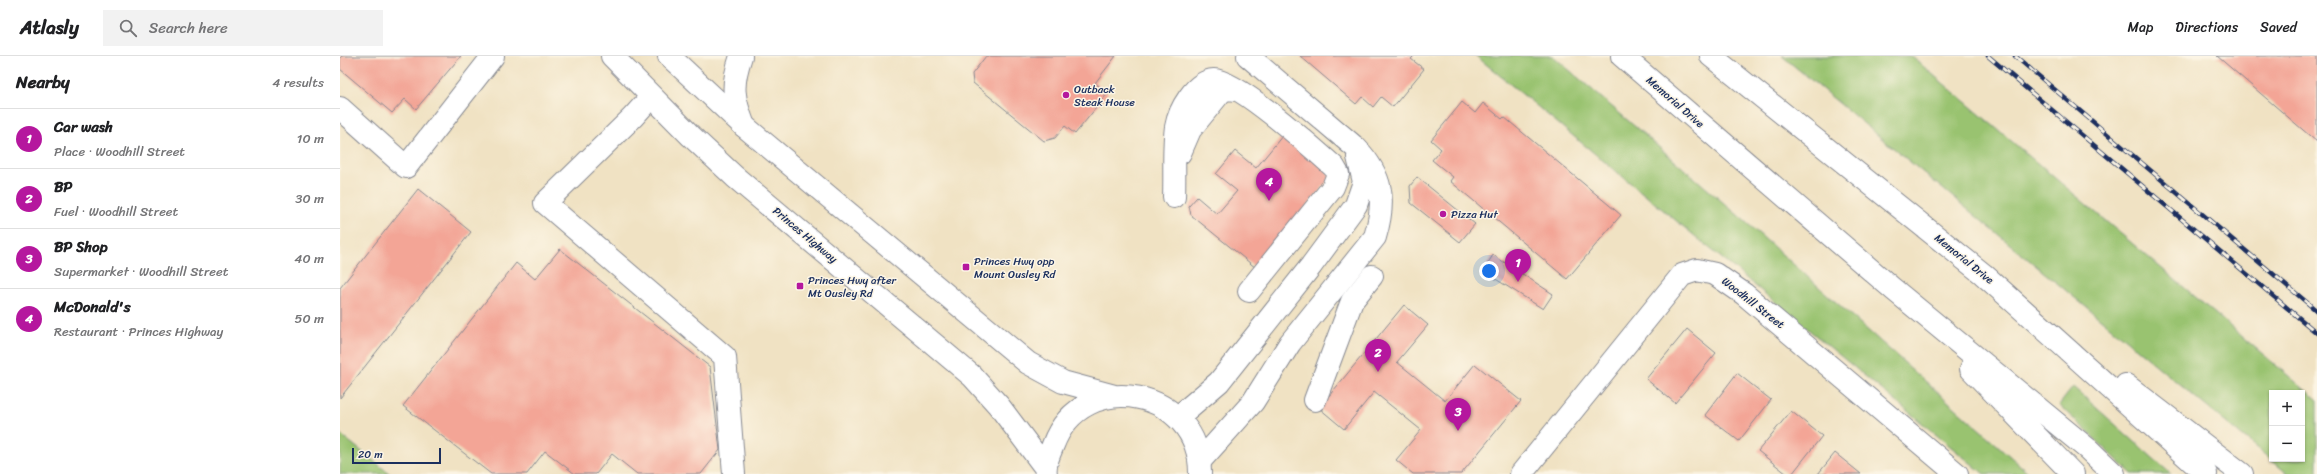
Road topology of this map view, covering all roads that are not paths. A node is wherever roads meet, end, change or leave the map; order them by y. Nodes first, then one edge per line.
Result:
1 (492, 56) edge
2 (612, 56) edge
3 (669, 56) edge
4 (741, 56) edge
5 (1248, 56) edge
6 (1622, 56) edge
7 (1711, 56) edge
8 (651, 97) junction
9 (340, 108) edge
10 (744, 126) junction
11 (1356, 148) junction
12 (1174, 196) dead end
13 (1983, 274) junction
14 (1372, 276) dead end
15 (1893, 289) junction
16 (1249, 291) dead end
17 (1115, 396) junction
18 (1315, 400) dead end
19 (1178, 417) junction
20 (1200, 468) edge
21 (1045, 470) edge
22 (734, 474) edge
23 (1520, 474) edge
24 (1957, 474) edge
25 (2073, 474) edge
26 (2114, 474) edge
27 (2206, 474) edge
28 (2242, 474) edge

1 - 9 main road
2 - 8 main road, Princes Highway
3 - 10 main road
4 - 10 main road
5 - 11 main road
6 - 15 main road, Memorial Drive
7 - 13 main road, Memorial Drive
8 - 21 main road, Princes Highway
8 - 22 main road
10 - 17 main road
11 - 19 main road
11 - 20 main road
12 - 16 main road
13 - 27 main road, Memorial Drive
13 - 28 main road
14 - 18 main road
15 - 25 main road
15 - 26 main road, Memorial Drive
17 - 19 main road
17 - 21 main road
19 - 20 main road
23 - 24 main road, Woodhill Street

